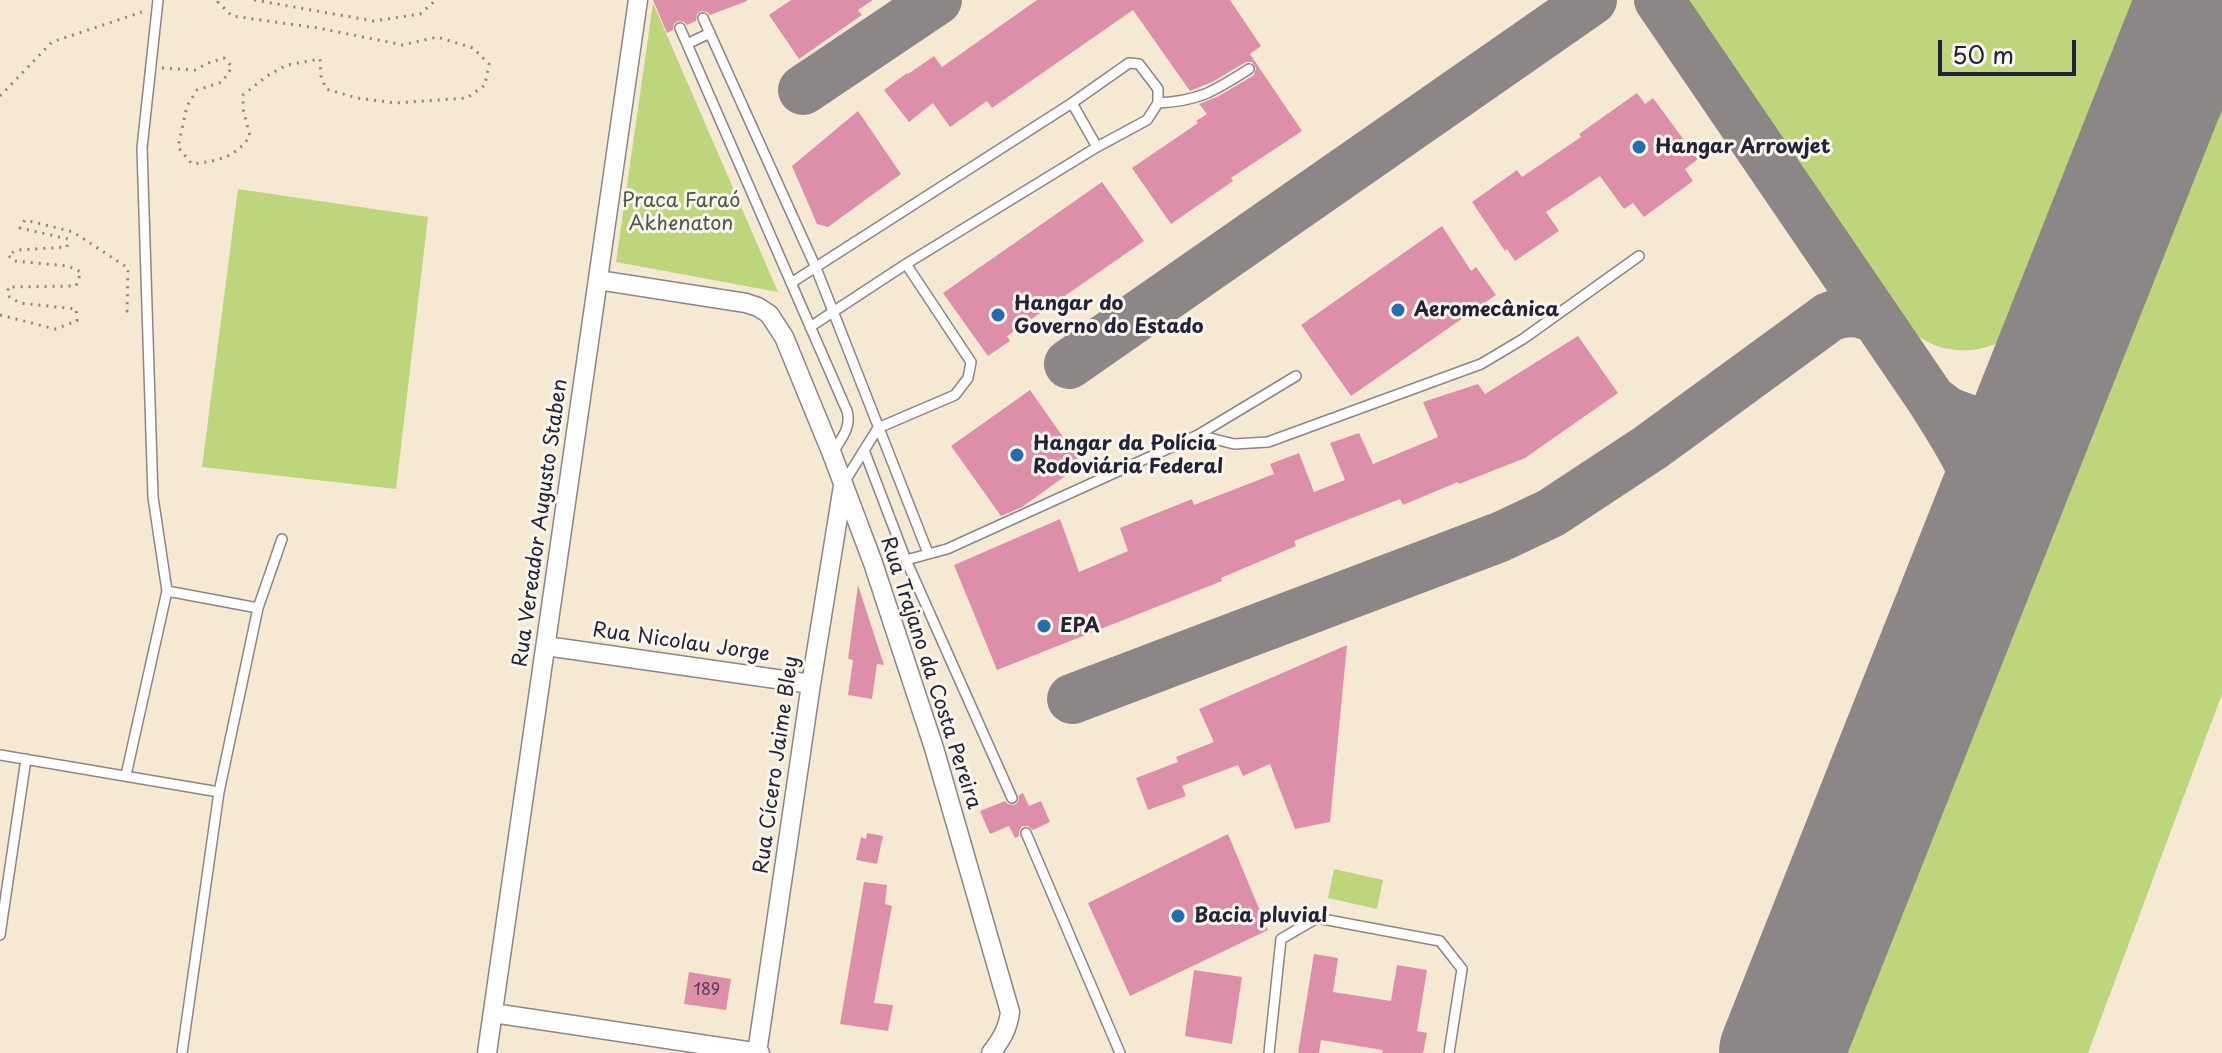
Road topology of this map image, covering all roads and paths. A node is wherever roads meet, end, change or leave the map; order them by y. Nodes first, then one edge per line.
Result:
1 (221, 0) edge
2 (254, 0) edge
3 (436, 0) edge
4 (638, 0) edge
5 (157, 4) edge
6 (703, 18) dead end
7 (680, 28) dead end
8 (710, 33) junction
9 (687, 44) junction
10 (150, 67) junction
11 (1249, 69) dead end
12 (0, 96) edge
13 (1072, 103) junction
14 (1158, 103) junction
15 (1097, 147) junction
16 (1639, 256) dead end
17 (906, 264) junction
18 (816, 268) junction
19 (598, 280) junction
20 (791, 283) junction
21 (148, 312) junction
22 (833, 312) junction
23 (0, 315) edge
24 (810, 327) junction
25 (1296, 376) dead end
26 (878, 428) junction
27 (1198, 435) junction
28 (864, 450) junction
29 (832, 454) junction
30 (843, 484) junction
31 (282, 539) dead end
32 (928, 553) junction
33 (906, 560) junction
34 (167, 591) junction
35 (258, 608) junction
36 (546, 646) junction
37 (811, 684) junction
38 (0, 755) edge
39 (26, 759) junction
40 (126, 775) junction
41 (219, 792) junction
42 (1012, 798) dead end
43 (1026, 833) dead end
44 (0, 935) edge
45 (493, 1013) junction
46 (182, 1053) edge
47 (487, 1053) edge
48 (758, 1053) edge
49 (991, 1053) edge
50 (1120, 1053) edge
51 (1269, 1053) edge
52 (1449, 1053) edge

1 - 10 path
2 - 3 path
4 - 19 street, Rua Vereador Augusto Staben
5 - 10 lane
5 - 12 path
6 - 8 lane
7 - 9 lane
8 - 9 lane
8 - 18 lane
9 - 20 lane
10 - 21 lane
11 - 14 lane
13 - 14 lane
13 - 15 lane
13 - 18 lane
14 - 15 lane
15 - 17 lane
16 - 27 lane
17 - 22 lane
17 - 26 lane
18 - 20 lane
18 - 22 lane
19 - 29 street, Rua Trajano da Costa Pereira
19 - 36 street, Rua Vereador Augusto Staben
20 - 24 lane
21 - 23 path
21 - 34 lane
22 - 24 lane
22 - 26 lane
24 - 29 lane
25 - 27 lane
26 - 28 lane
26 - 32 lane
27 - 32 lane
28 - 30 lane
28 - 33 lane
29 - 30 street, Rua Trajano da Costa Pereira
30 - 37 street, Rua Cícero Jaime Bley
30 - 49 street, Rua Trajano da Costa Pereira
31 - 35 lane
32 - 33 lane
33 - 42 lane
34 - 35 lane
34 - 40 lane
35 - 41 lane
36 - 37 street, Rua Nicolau Jorge
36 - 45 street, Rua Vereador Augusto Staben
37 - 48 street, Rua Cícero Jaime Bley
38 - 39 lane
39 - 40 lane
39 - 44 lane
40 - 41 lane
41 - 46 lane
43 - 50 lane
45 - 47 street, Rua Vereador Augusto Staben
45 - 48 street
51 - 52 lane

